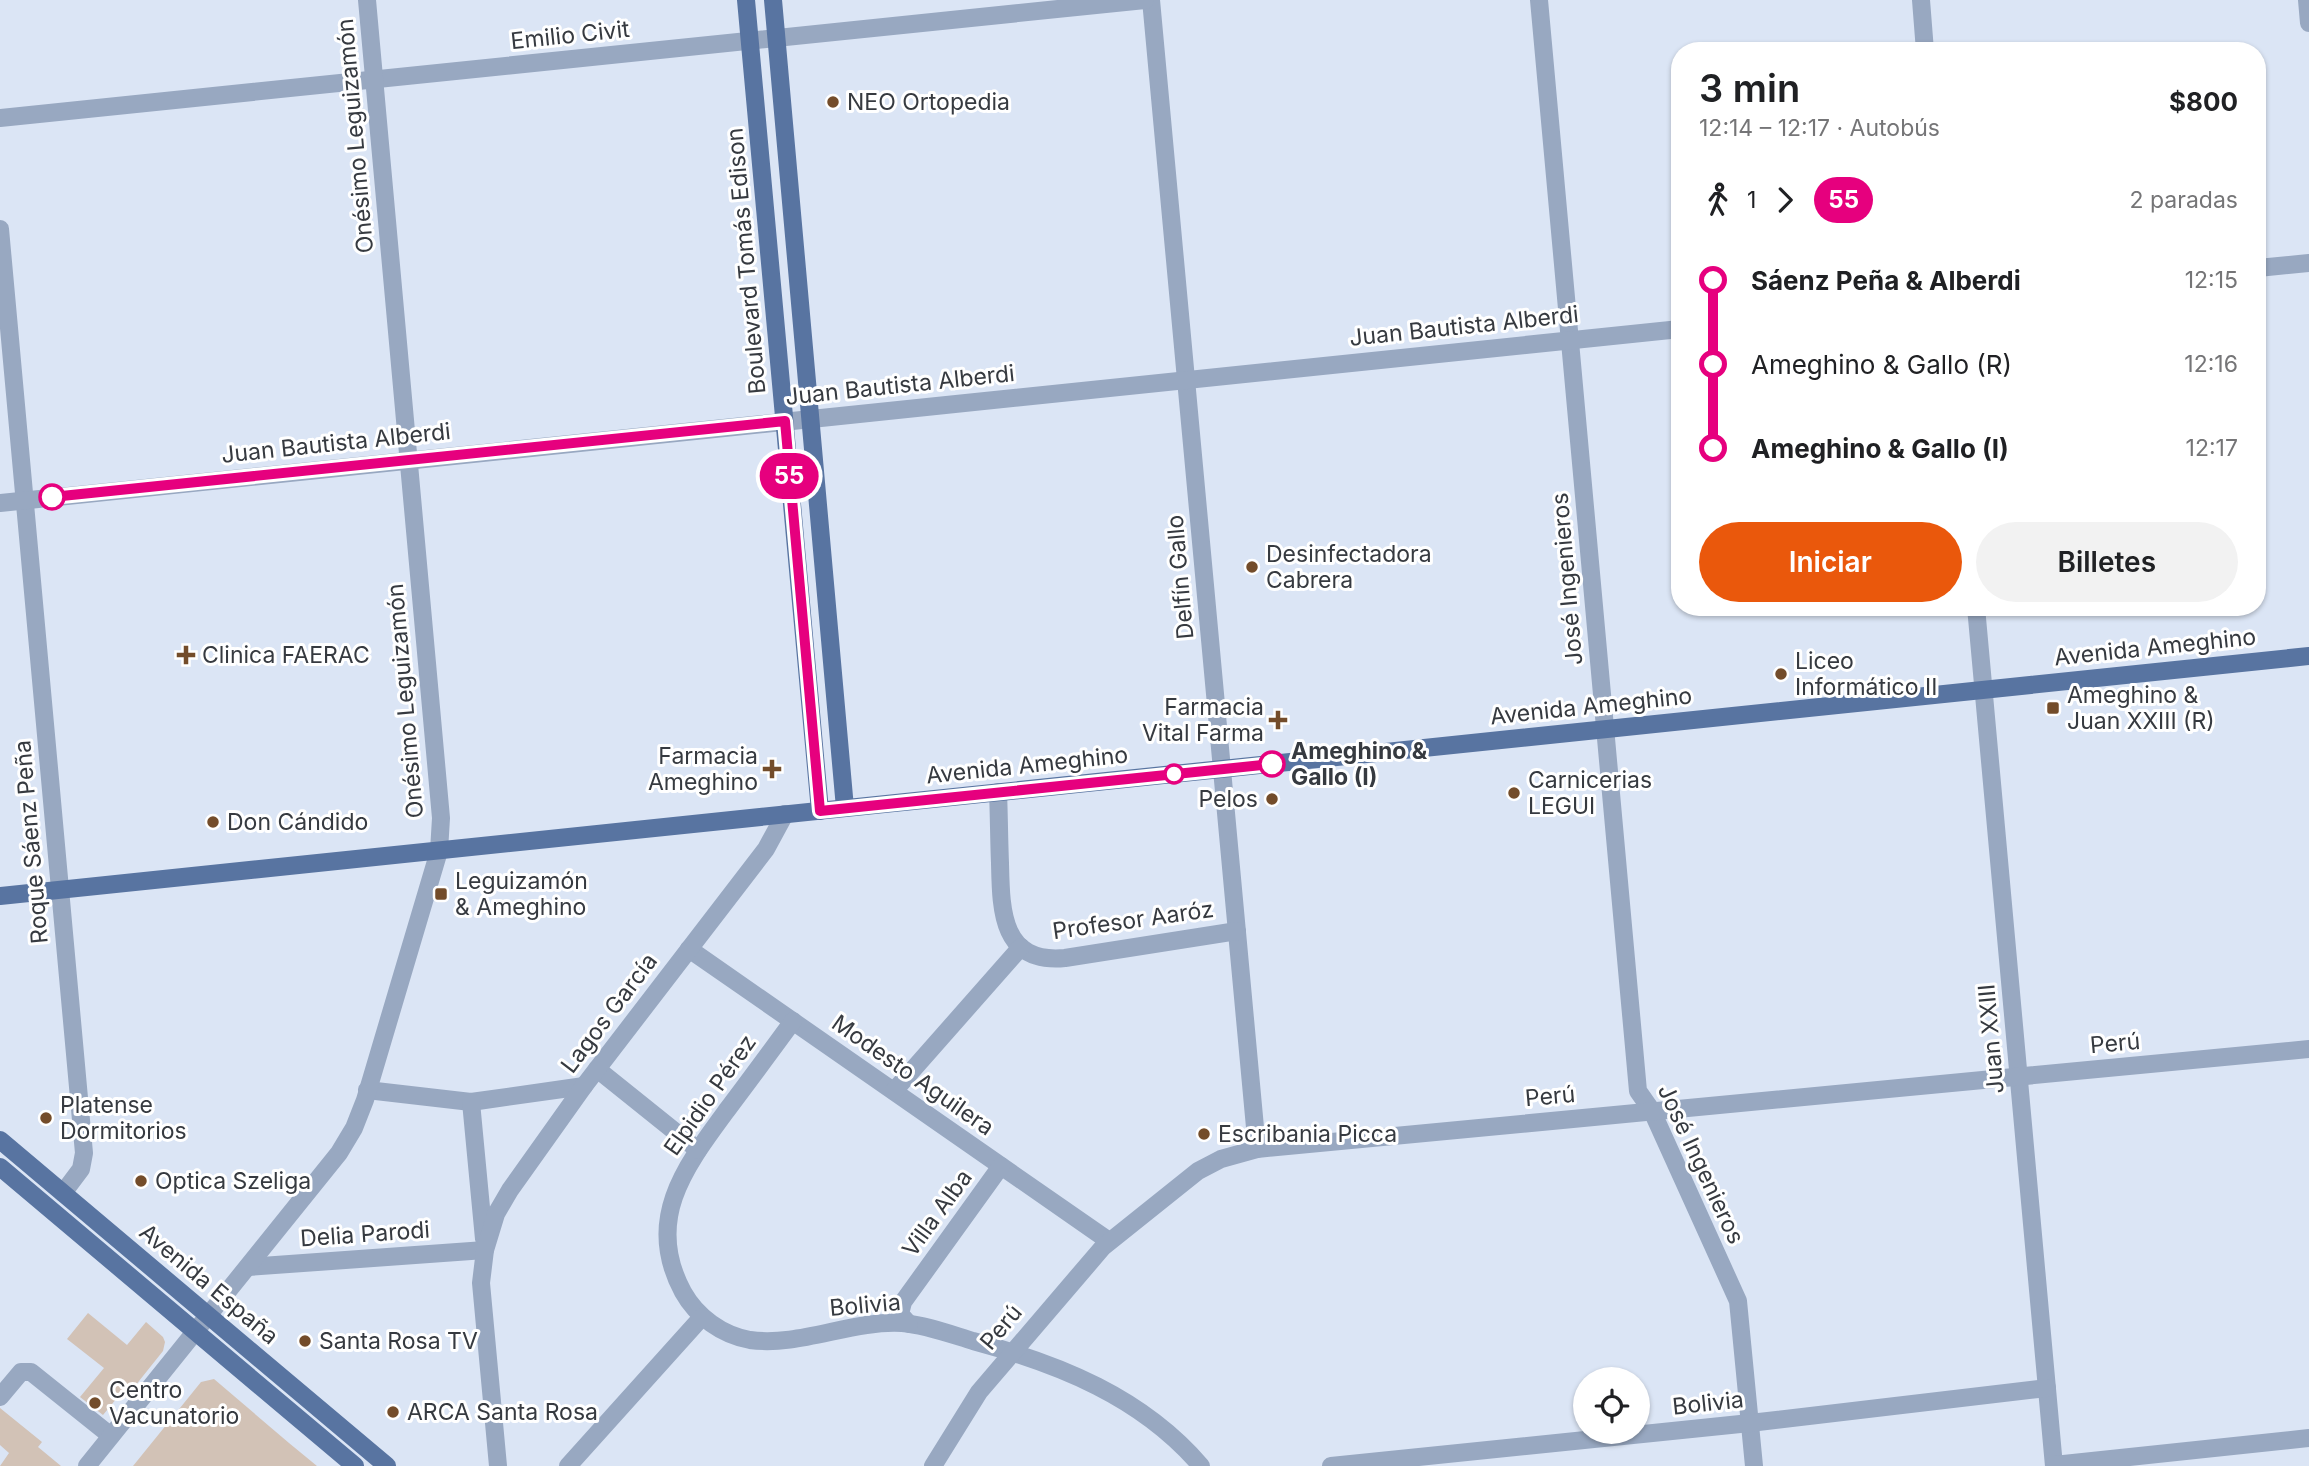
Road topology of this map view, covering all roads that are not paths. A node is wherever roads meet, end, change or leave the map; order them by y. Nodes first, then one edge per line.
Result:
1 (367, 0) edge
2 (746, 0) edge
3 (773, 0) edge
4 (1145, 0) edge
5 (1151, 0) edge
6 (1539, 0) edge
7 (1921, 0) edge
8 (2307, 0) edge
9 (2309, 23) edge
10 (776, 38) junction
11 (750, 41) junction
12 (1925, 42) edge
13 (374, 79) junction
14 (0, 118) edge
15 (0, 229) edge
16 (2309, 263) edge
17 (2266, 267) edge
18 (1671, 330) edge
19 (1570, 340) junction
20 (1186, 380) junction
21 (810, 419) junction
22 (785, 421) junction
23 (408, 461) junction
24 (25, 500) junction
25 (0, 503) edge
26 (1977, 616) edge
27 (2309, 656) edge
28 (1984, 690) junction
29 (1605, 729) junction
30 (1222, 769) junction
31 (998, 792) junction
32 (845, 808) junction
33 (820, 811) junction
34 (785, 814) junction
35 (439, 850) junction
36 (60, 890) junction
37 (0, 896) edge
38 (1237, 931) junction
39 (1021, 947) junction
40 (689, 949) junction
41 (793, 1021) junction
42 (2309, 1049) edge
43 (597, 1069) junction
44 (2019, 1077) junction
45 (584, 1086) junction
46 (368, 1090) junction
47 (894, 1091) junction
48 (471, 1102) junction
49 (1653, 1111) junction
50 (0, 1140) edge
51 (1257, 1149) junction
52 (698, 1150) junction
53 (1001, 1166) junction
54 (7, 1173) edge
55 (63, 1193) junction
56 (1109, 1241) junction
57 (485, 1250) junction
58 (248, 1268) junction
59 (210, 1316) junction
60 (702, 1317) junction
61 (909, 1324) junction
62 (196, 1333) junction
63 (1013, 1352) junction
64 (2047, 1388) junction
65 (0, 1397) edge
66 (1750, 1423) junction
67 (111, 1436) junction
68 (2309, 1438) edge
69 (498, 1465) edge
70 (2054, 1465) edge
71 (87, 1466) edge
72 (355, 1466) edge
73 (387, 1466) edge
74 (568, 1466) edge
75 (933, 1466) edge
76 (1201, 1466) edge
77 (1331, 1466) edge
78 (1754, 1466) edge

1 - 13 street, Onésimo Leguizamón
2 - 11 main road, Boulevard Tomás Edison
3 - 10 main road
4 - 10 street, Emilio Civit
5 - 20 street, Delfín Gallo
6 - 19 street, José Ingenieros
7 - 12 street
8 - 9 street
10 - 11 street, Emilio Civit
10 - 21 main road
11 - 13 street, Emilio Civit
11 - 22 main road, Boulevard Tomás Edison
13 - 14 street, Emilio Civit
13 - 23 street, Onésimo Leguizamón
15 - 24 street, Roque Sáenz Peña
16 - 17 street
18 - 19 street, Juan Bautista Alberdi
19 - 20 street, Juan Bautista Alberdi
19 - 29 street, José Ingenieros
20 - 21 street, Juan Bautista Alberdi
20 - 30 street, Delfín Gallo
21 - 22 street, Juan Bautista Alberdi
21 - 32 main road
22 - 23 street, Juan Bautista Alberdi
22 - 33 main road, Boulevard Tomás Edison
23 - 24 street, Juan Bautista Alberdi
23 - 35 street, Onésimo Leguizamón
24 - 25 street, Juan Bautista Alberdi
24 - 36 street, Roque Sáenz Peña
26 - 28 street, Juan XXIII
27 - 28 main road, Avenida Ameghino
28 - 29 main road, Avenida Ameghino
28 - 44 street, Juan XXIII
29 - 30 main road, Avenida Ameghino
29 - 49 street, José Ingenieros
30 - 31 main road, Avenida Ameghino
30 - 38 street, Delfín Gallo
31 - 32 main road, Avenida Ameghino
31 - 39 street
32 - 33 main road, Avenida Ameghino
33 - 34 main road, Avenida Ameghino
34 - 35 main road, Avenida Ameghino
34 - 40 street, Lagos García
35 - 36 main road, Avenida Ameghino
35 - 46 street, Onésimo Leguizamón
36 - 37 main road, Avenida Ameghino
36 - 55 street, Roque Sáenz Peña
38 - 39 street, Profesor Aaróz
38 - 51 street, Delfín Gallo
39 - 47 street, Profesor Aaróz
40 - 41 street, Modesto Aguilera
40 - 43 street, Lagos García
41 - 47 street, Modesto Aguilera
41 - 52 street, Elpidio Pérez
42 - 44 street, Perú
43 - 45 street, Lagos García
43 - 52 street
44 - 49 street, Perú
44 - 64 street, Juan XXIII
45 - 48 street
45 - 57 street, Lagos García
46 - 48 street
46 - 58 street, Onésimo Leguizamón
47 - 53 street, Modesto Aguilera
48 - 57 street, Lagos García
49 - 51 street, Perú
49 - 66 street, José Ingenieros
50 - 55 main road, Avenida España
51 - 56 street, Perú
52 - 60 street, Elpidio Pérez
53 - 56 street, Modesto Aguilera
53 - 61 street, Villa Alba
54 - 55 main road
54 - 62 main road, Avenida España
55 - 59 main road, Avenida España
56 - 63 street, Perú
57 - 58 street, Delia Parodi
57 - 69 street, Lagos García
58 - 59 street, Onésimo Leguizamón
59 - 62 street, Onésimo Leguizamón
59 - 73 main road, Avenida España
60 - 61 street, Bolivia
60 - 74 street
61 - 63 street, Bolivia
62 - 67 street, Onésimo Leguizamón
62 - 72 main road, Avenida España
63 - 75 street, Perú
63 - 76 street, Bolivia
64 - 66 street, Bolivia
64 - 70 street, Juan XXIII
65 - 67 street
66 - 77 street, Bolivia
66 - 78 street, José Ingenieros
67 - 71 street, Onésimo Leguizamón
68 - 70 street

